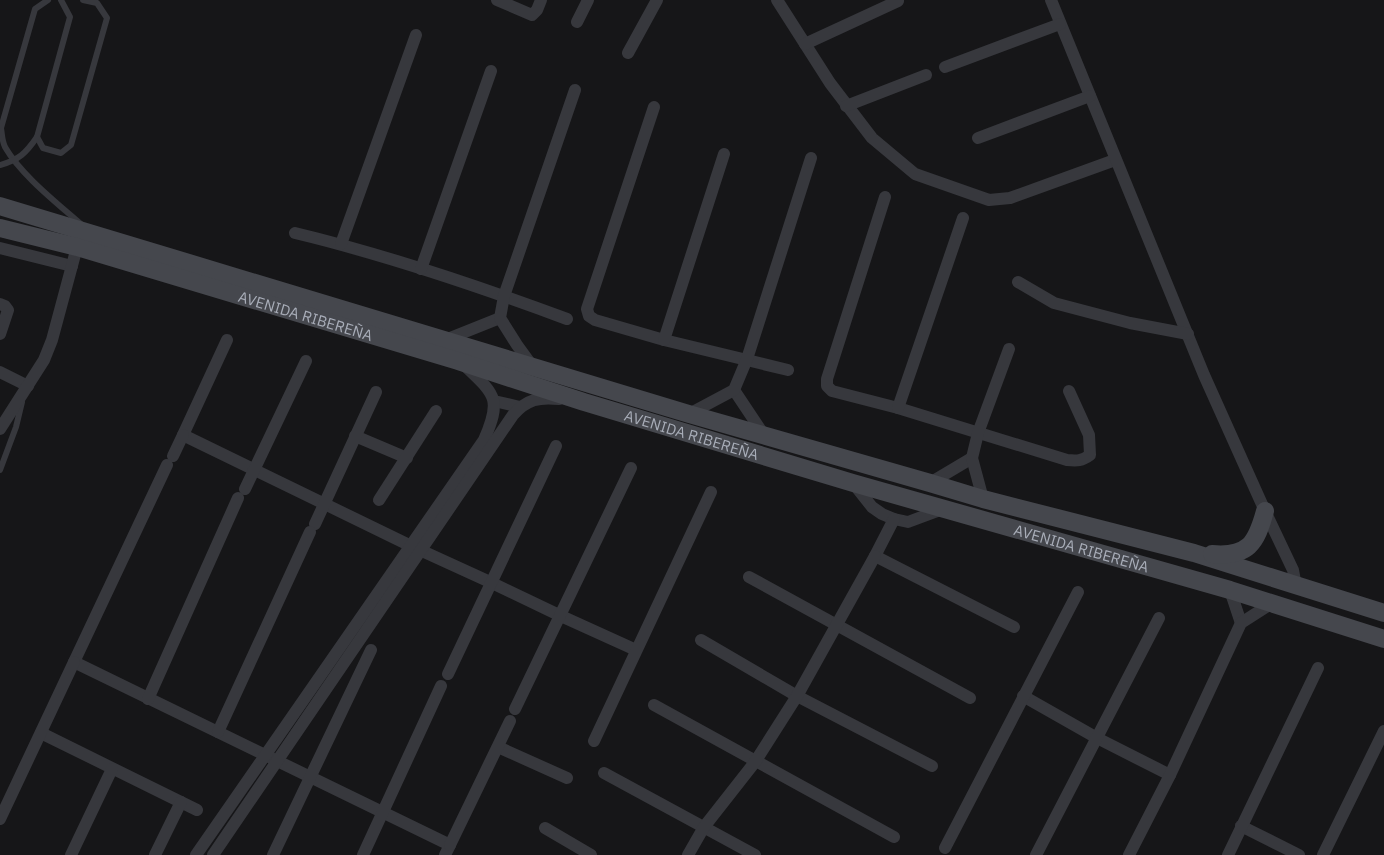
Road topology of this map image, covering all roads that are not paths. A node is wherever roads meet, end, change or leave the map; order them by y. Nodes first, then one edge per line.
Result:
1 (48, 0) edge
2 (61, 0) edge
3 (84, 0) edge
4 (497, 0) edge
5 (541, 0) edge
6 (588, 0) edge
7 (657, 0) edge
8 (777, 0) edge
9 (1051, 0) edge
10 (898, 1) edge
11 (577, 22) dead end
12 (1060, 24) junction
13 (416, 35) dead end
14 (805, 44) junction
15 (628, 53) dead end
16 (945, 67) dead end
17 (491, 71) dead end
18 (926, 75) dead end
19 (575, 90) dead end
20 (1090, 96) junction
21 (846, 106) junction
22 (654, 107) dead end
23 (37, 137) junction
24 (978, 138) dead end
25 (2, 144) edge
26 (724, 154) dead end
27 (811, 158) dead end
28 (1115, 160) junction
29 (15, 161) junction
30 (0, 165) edge
31 (885, 198) dead end
32 (0, 206) edge
33 (963, 218) dead end
34 (0, 228) edge
35 (91, 233) junction
36 (295, 233) dead end
37 (341, 244) junction
38 (77, 247) junction
39 (0, 248) edge
40 (72, 266) junction
41 (421, 269) junction
42 (1018, 282) dead end
43 (504, 296) junction
44 (0, 304) edge
45 (500, 318) junction
46 (567, 319) dead end
47 (0, 334) edge
48 (1188, 334) junction
49 (227, 340) dead end
50 (445, 340) junction
51 (664, 340) junction
52 (1009, 349) dead end
53 (746, 360) junction
54 (306, 361) dead end
55 (461, 362) junction
56 (533, 367) junction
57 (788, 370) dead end
58 (0, 372) edge
59 (26, 390) junction
60 (734, 390) junction
61 (1069, 391) dead end
62 (376, 392) dead end
63 (494, 401) junction
64 (584, 402) junction
65 (520, 407) junction
66 (898, 408) junction
67 (436, 411) dead end
68 (689, 414) junction
69 (0, 429) edge
70 (978, 433) junction
71 (183, 435) junction
72 (764, 435) junction
73 (355, 436) junction
74 (556, 446) dead end
75 (407, 458) junction
76 (972, 458) junction
77 (631, 468) dead end
78 (0, 470) edge
79 (254, 470) junction
80 (853, 483) junction
81 (930, 483) junction
82 (710, 492) dead end
83 (983, 499) junction
84 (379, 500) dead end
85 (325, 504) junction
86 (943, 509) junction
87 (1265, 512) junction
88 (894, 519) junction
89 (415, 548) junction
90 (1194, 553) junction
91 (875, 556) junction
92 (749, 577) dead end
93 (490, 582) junction
94 (1296, 586) junction
95 (1230, 590) junction
96 (1078, 592) dead end
97 (1272, 603) junction
98 (1384, 613) edge
99 (561, 616) junction
100 (1159, 618) dead end
101 (1241, 623) junction
102 (837, 626) junction
103 (1014, 626) dead end
104 (1384, 639) edge
105 (702, 640) dead end
106 (371, 650) dead end
107 (636, 650) junction
108 (74, 662) junction
109 (1318, 668) dead end
110 (448, 674) dead end
111 (441, 686) dead end
112 (797, 696) junction
113 (1023, 696) junction
114 (970, 698) dead end
115 (148, 699) junction
116 (654, 705) dead end
117 (1384, 731) edge
118 (218, 732) junction
119 (42, 733) junction
120 (1097, 738) junction
121 (594, 741) dead end
122 (498, 747) junction
123 (270, 758) junction
124 (755, 762) junction
125 (932, 766) dead end
126 (112, 769) junction
127 (604, 773) dead end
128 (1170, 775) junction
129 (309, 778) junction
130 (567, 778) dead end
131 (181, 802) junction
132 (198, 810) dead end
133 (383, 814) junction
134 (0, 819) edge
135 (1241, 826) junction
136 (704, 827) junction
137 (545, 828) dead end
138 (894, 837) dead end
139 (945, 848) dead end
140 (448, 850) edge
141 (71, 855) edge
142 (155, 855) edge
143 (196, 855) edge
144 (213, 855) edge
145 (273, 855) edge
146 (363, 855) edge
147 (591, 855) edge
148 (688, 855) edge
149 (756, 855) edge
150 (1036, 855) edge
151 (1129, 855) edge
152 (1228, 855) edge
153 (1299, 855) edge
154 (1323, 855) edge

1 - 25 lane
2 - 23 lane
3 - 23 lane
4 - 5 street
6 - 11 street
7 - 15 street
8 - 14 street
9 - 12 street
10 - 14 street
12 - 16 street
12 - 20 street
13 - 37 street
14 - 21 street
17 - 41 street
18 - 21 street
19 - 43 street
20 - 24 street
20 - 28 street
21 - 28 street
22 - 51 street
23 - 29 lane
25 - 29 lane
26 - 51 street
27 - 53 street
28 - 48 street
29 - 30 lane
29 - 35 lane
31 - 66 street
32 - 35 street, AVENIDA RIBEREÑA
33 - 66 street
34 - 38 street, AVENIDA RIBEREÑA
35 - 50 street, AVENIDA RIBEREÑA
36 - 37 street
37 - 41 street
38 - 40 street
38 - 55 street, AVENIDA RIBEREÑA
39 - 40 street
40 - 59 street
41 - 43 street
42 - 48 street
43 - 45 street
43 - 46 street
44 - 47 street
45 - 50 street
45 - 56 street
48 - 87 street
49 - 71 street
50 - 56 street, AVENIDA RIBEREÑA
51 - 53 street
52 - 70 street
53 - 57 street
53 - 60 street
54 - 79 street
55 - 63 street
55 - 64 street, AVENIDA RIBEREÑA
56 - 68 street, AVENIDA RIBEREÑA
58 - 59 street
59 - 69 street
59 - 78 lane
60 - 68 street
60 - 72 street
61 - 70 street
62 - 73 street
63 - 65 street
63 - 89 street
64 - 65 street
64 - 80 street, AVENIDA RIBEREÑA
65 - 89 street
66 - 70 street
67 - 75 street
68 - 72 street, AVENIDA RIBEREÑA
70 - 76 street
71 - 79 street
71 - 108 street
72 - 81 street, AVENIDA RIBEREÑA
73 - 75 street
73 - 85 street
74 - 93 street
75 - 84 street
76 - 81 street
76 - 83 street
77 - 99 street
79 - 85 street
79 - 115 street
80 - 86 street, AVENIDA RIBEREÑA
80 - 88 street
81 - 83 street, AVENIDA RIBEREÑA
82 - 107 street
83 - 90 street, AVENIDA RIBEREÑA
85 - 89 street
85 - 118 street
86 - 88 street
86 - 95 street, AVENIDA RIBEREÑA
87 - 90 street
87 - 94 street
88 - 91 street
89 - 93 street
89 - 123 street
90 - 94 street, AVENIDA RIBEREÑA
91 - 102 street
91 - 103 street
92 - 102 street
93 - 99 street
93 - 110 street
94 - 98 street, AVENIDA RIBEREÑA
95 - 97 street, AVENIDA RIBEREÑA
95 - 101 street
96 - 113 street
97 - 101 street
97 - 104 street, AVENIDA RIBEREÑA
99 - 107 street
99 - 122 street
100 - 120 street
101 - 128 street
102 - 112 street
102 - 114 street
105 - 112 street
106 - 129 street
107 - 121 street
108 - 115 street
108 - 119 street
109 - 135 street
111 - 133 street
112 - 124 street
112 - 125 street
113 - 120 street
113 - 139 street
115 - 118 street
116 - 124 street
117 - 154 street
118 - 123 street
119 - 126 street
119 - 134 street
120 - 128 street
120 - 150 street
122 - 130 street
122 - 140 street
123 - 129 street
123 - 143 street
123 - 144 street
124 - 136 street
124 - 138 street
126 - 131 street
126 - 141 street
127 - 136 street
128 - 151 street
129 - 133 street
129 - 145 street
131 - 132 street
131 - 142 street
133 - 140 street
133 - 146 street
135 - 152 street
135 - 153 street
136 - 148 street
136 - 149 street
137 - 147 street

